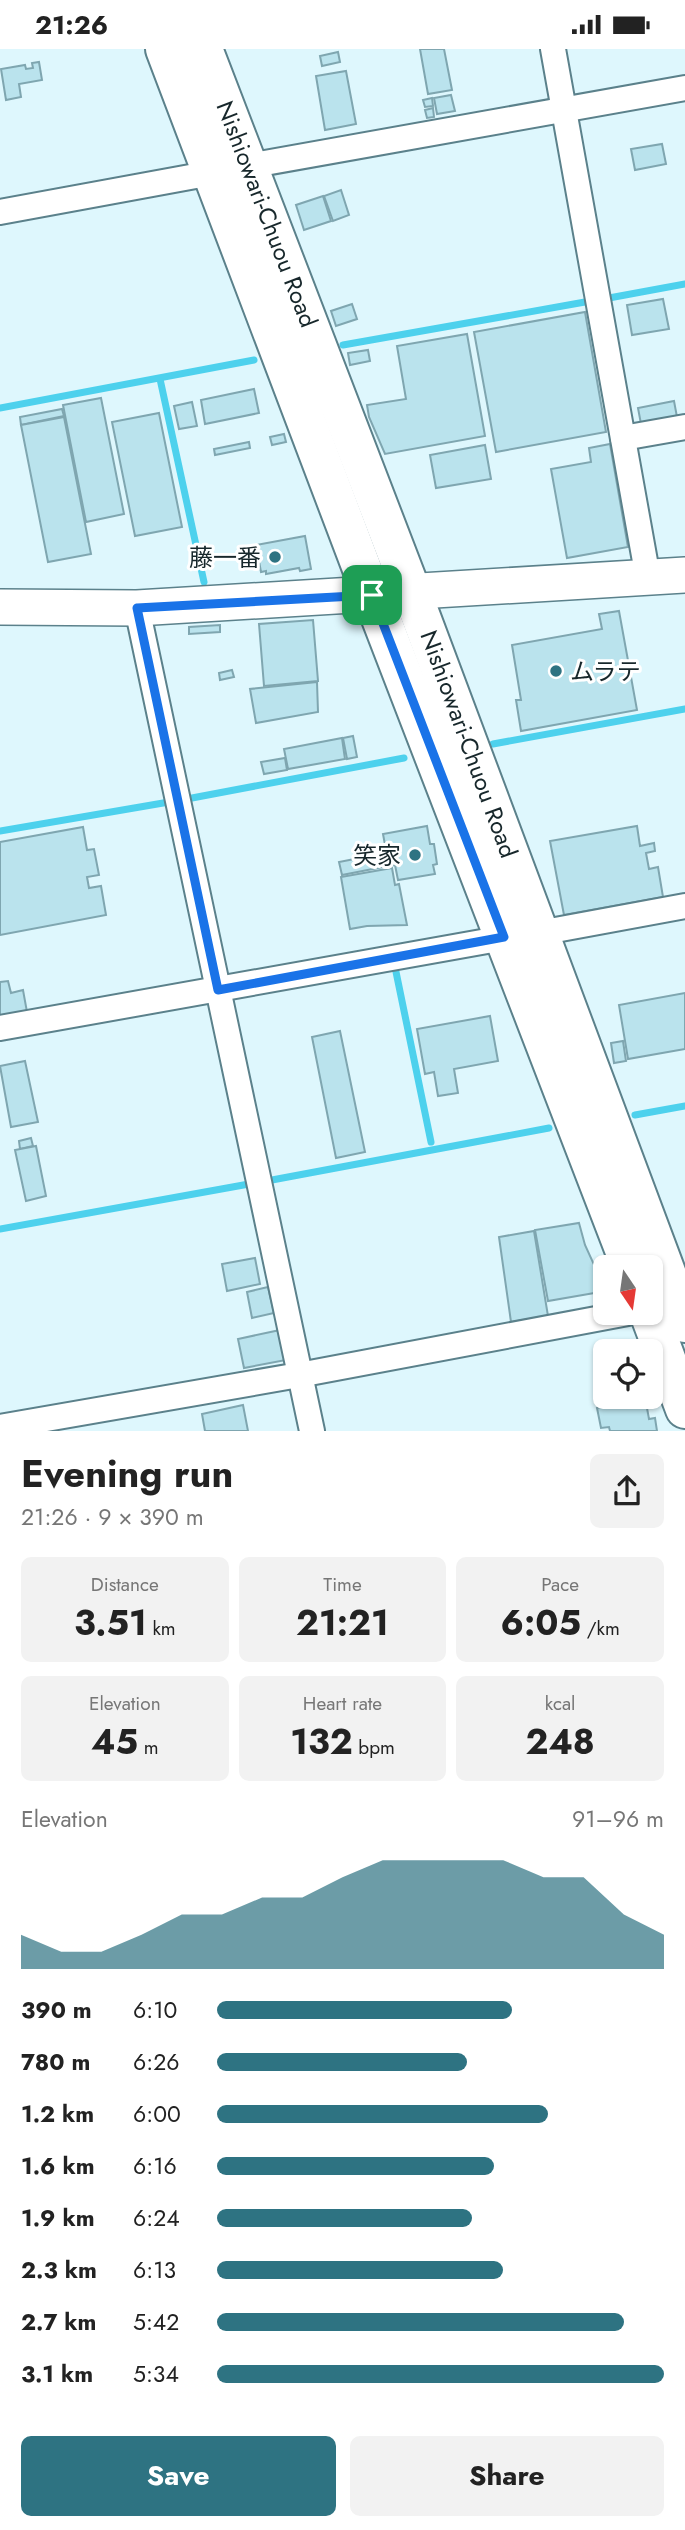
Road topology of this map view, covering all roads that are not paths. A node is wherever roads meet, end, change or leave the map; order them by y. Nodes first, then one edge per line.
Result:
1 (165, 49) edge
2 (203, 49) edge
3 (553, 49) edge
4 (685, 88) edge
5 (565, 109) junction
6 (230, 169) junction
7 (0, 212) edge
8 (685, 427) edge
9 (623, 438) junction
10 (685, 575) edge
11 (648, 578) junction
12 (412, 593) junction
13 (372, 595) junction
14 (0, 607) edge
15 (137, 608) junction
16 (685, 906) edge
17 (521, 935) junction
18 (218, 990) junction
19 (0, 1028) edge
20 (627, 1255) edge
21 (674, 1312) edge
22 (593, 1320) edge
23 (299, 1375) junction
24 (685, 1409) edge
25 (0, 1427) edge
26 (312, 1431) edge

1 - 6 main road, Nishiowari-Chuou Road
2 - 6 main road, Nishiowari-Chuou Road
3 - 5 street
4 - 5 street
5 - 6 street
5 - 9 street
6 - 7 street
6 - 12 main road, Nishiowari-Chuou Road
6 - 13 main road, Nishiowari-Chuou Road
8 - 9 street
9 - 11 street
10 - 11 main road
11 - 12 main road
12 - 13 main road
12 - 17 main road, Nishiowari-Chuou Road
13 - 15 main road
13 - 17 main road, Nishiowari-Chuou Road
14 - 15 main road
15 - 18 street
16 - 17 street
17 - 18 street
17 - 20 main road, Nishiowari-Chuou Road
17 - 21 main road, Nishiowari-Chuou Road
18 - 19 street
18 - 23 street
21 - 24 main road, Nishiowari-Chuou Road
22 - 23 street
23 - 25 street
23 - 26 street

